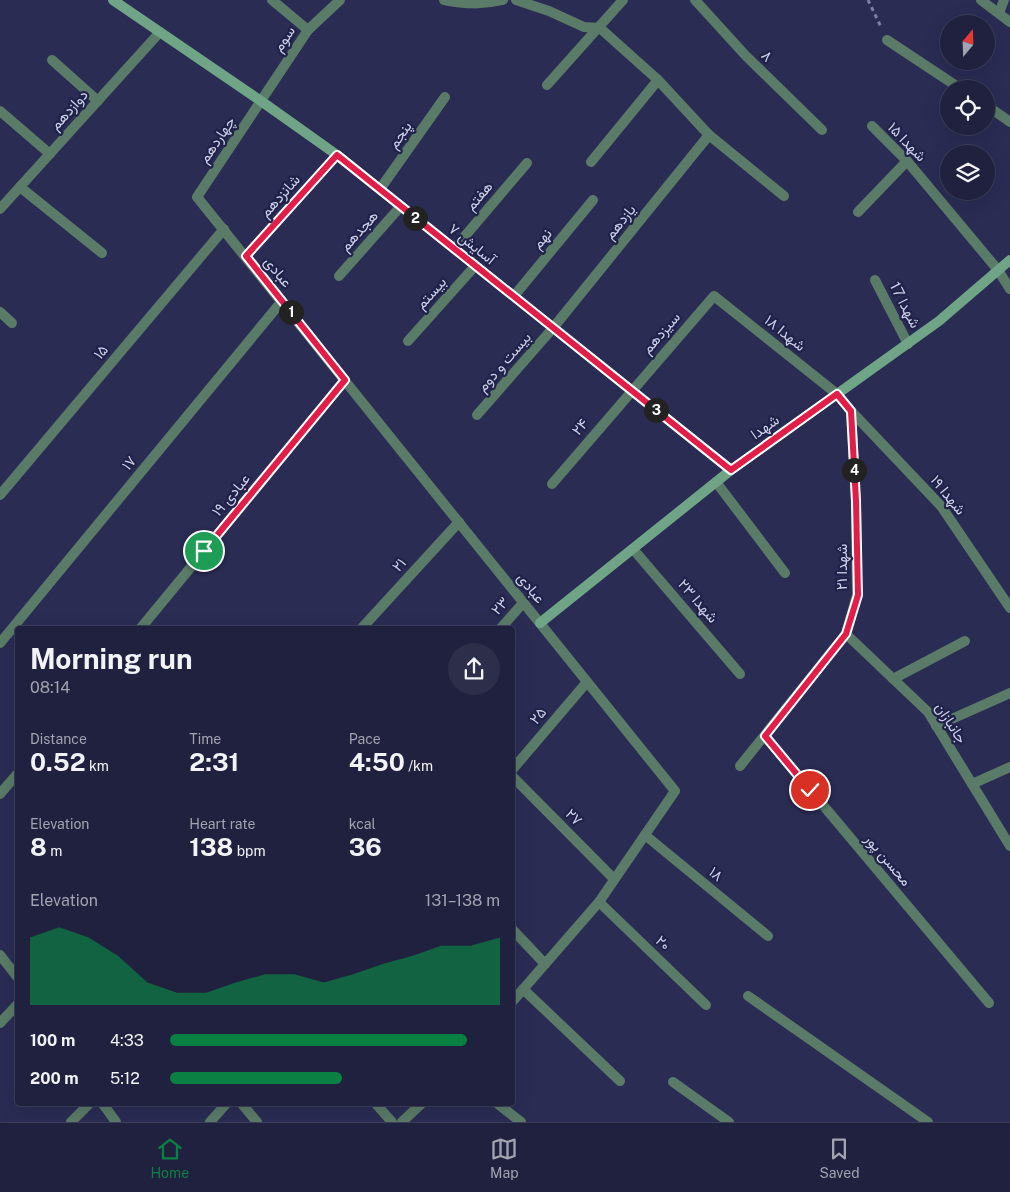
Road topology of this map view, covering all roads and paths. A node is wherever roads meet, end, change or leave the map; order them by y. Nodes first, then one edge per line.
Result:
1 (113, 0) edge
2 (272, 0) edge
3 (340, 0) edge
4 (444, 0) edge
5 (503, 0) edge
6 (516, 0) edge
7 (623, 0) edge
8 (695, 0) edge
9 (868, 0) edge
10 (981, 0) edge
11 (1004, 0) edge
12 (999, 13) junction
13 (1010, 22) edge
14 (600, 28) junction
15 (308, 30) junction
16 (160, 32) junction
17 (887, 40) joint
18 (52, 60) dead end
19 (658, 80) junction
20 (947, 80) edge
21 (547, 85) dead end
22 (445, 97) dead end
23 (98, 101) junction
24 (262, 101) junction
25 (0, 111) edge
26 (995, 111) edge
27 (1010, 122) edge
28 (872, 126) dead end
29 (822, 130) dead end
30 (709, 134) junction
31 (50, 154) junction
32 (337, 155) junction
33 (907, 161) junction
34 (591, 162) dead end
35 (527, 163) dead end
36 (20, 187) junction
37 (380, 189) junction
38 (197, 196) joint
39 (784, 196) dead end
40 (593, 200) dead end
41 (401, 206) junction
42 (0, 209) edge
43 (858, 212) dead end
44 (224, 229) junction
45 (454, 249) junction
46 (102, 252) dead end
47 (246, 256) junction
48 (1010, 260) edge
49 (475, 266) junction
50 (998, 270) junction
51 (339, 276) dead end
52 (875, 280) dead end
53 (1010, 289) edge
54 (514, 296) junction
55 (714, 296) joint
56 (282, 301) junction
57 (0, 312) edge
58 (12, 323) dead end
59 (553, 328) junction
60 (408, 341) dead end
61 (908, 344) junction
62 (345, 380) junction
63 (632, 391) junction
64 (837, 394) junction
65 (851, 411) junction
66 (477, 415) dead end
67 (731, 470) junction
68 (716, 482) junction
69 (552, 484) dead end
70 (0, 494) edge
71 (459, 522) junction
72 (633, 549) junction
73 (785, 573) dead end
74 (523, 603) junction
75 (1010, 608) edge
76 (540, 623) junction
77 (142, 626) edge
78 (364, 626) edge
79 (503, 626) edge
80 (846, 634) junction
81 (965, 641) dead end
82 (0, 644) edge
83 (740, 674) dead end
84 (892, 679) junction
85 (587, 682) junction
86 (1010, 693) edge
87 (936, 726) junction
88 (765, 736) junction
89 (515, 766) edge
90 (740, 766) dead end
91 (1010, 766) edge
92 (15, 776) edge
93 (515, 779) edge
94 (972, 784) junction
95 (0, 794) edge
96 (645, 834) junction
97 (1010, 846) edge
98 (614, 879) junction
99 (599, 902) junction
100 (515, 932) edge
101 (768, 936) dead end
102 (0, 955) edge
103 (546, 964) junction
104 (15, 974) edge
105 (523, 989) junction
106 (748, 996) dead end
107 (515, 998) edge
108 (988, 1004) dead end
109 (706, 1005) dead end
110 (15, 1007) edge
111 (0, 1023) edge
112 (620, 1081) dead end
113 (673, 1082) dead end
114 (87, 1106) edge
115 (104, 1106) edge
116 (224, 1106) edge
117 (244, 1106) edge
118 (378, 1106) edge
119 (419, 1106) edge
120 (501, 1106) edge
121 (71, 1122) edge
122 (116, 1122) edge
123 (210, 1122) edge
124 (257, 1122) edge
125 (392, 1122) edge
126 (402, 1122) edge
127 (521, 1122) edge
128 (729, 1122) edge
129 (928, 1122) edge

1 - 16 street, آسایش ۷
2 - 15 street
3 - 15 street, سوم
4 - 5 street
6 - 14 street
7 - 14 street
8 - 29 street, ۸
9 - 17 path
10 - 12 street
11 - 12 street
12 - 13 street
14 - 19 street
14 - 21 street
15 - 24 street, سوم
16 - 23 street, دوازدهم
16 - 24 street, آسایش ۷
17 - 20 street
18 - 23 street
19 - 30 street
19 - 34 street
22 - 37 street, پنجم
23 - 31 street, دوازدهم
24 - 32 street, آسایش ۷
24 - 38 street, چهاردهم
25 - 31 street
26 - 27 street
28 - 33 street, شهدا ۱۵
30 - 39 street
30 - 59 street, یازدهم
31 - 36 street, دوازدهم
32 - 37 street, آسایش ۷
32 - 47 street, شانزدهم
33 - 43 street
33 - 50 street, شهدا ۱۵
35 - 45 street, هفتم
36 - 42 street, دوازدهم
36 - 46 street
37 - 41 street, آسایش ۷
38 - 44 street, عبادی
40 - 54 street, نهم
41 - 45 street, آسایش ۷
41 - 51 street, هجدهم
44 - 47 street, عبادی
44 - 70 street, ۱۵
45 - 49 street, آسایش ۷
47 - 56 street, عبادی
48 - 50 street, شهدا
49 - 54 street, آسایش ۷
49 - 60 street, بیستم
50 - 53 street, شهدا ۱۵
50 - 61 street, شهدا
52 - 61 street, شهدا 17
54 - 59 street, آسایش ۷
55 - 63 street, سیزدهم
55 - 64 street, شهدا ۱۸
56 - 62 street, عبادی
56 - 82 street, ۱۷
57 - 58 street
59 - 63 street, آسایش ۷
59 - 66 street, بیست و دوم
61 - 64 street, شهدا
62 - 71 street, عبادی
62 - 77 street, عبادی ۱۹
63 - 67 street, آسایش ۷
63 - 69 street, ۲۴
64 - 65 street
64 - 67 street, شهدا
65 - 75 street, شهدا ۱۹
65 - 80 street, شهدا ۲۱
67 - 68 street, شهدا
68 - 72 street, شهدا
68 - 73 street
71 - 74 street, عبادی
71 - 78 street, ۲۱
72 - 76 street, شهدا
72 - 83 street, شهدا ۲۳
74 - 76 street, عبادی
74 - 79 street, ۲۳
76 - 85 street, عبادی
80 - 84 street, جانبازان
80 - 88 street, شهدا ۲۱
81 - 84 street
84 - 87 street, جانبازان
85 - 89 street, ۲۵
85 - 96 street, عبادی
86 - 87 street
87 - 94 street, جانبازان
88 - 90 street, شهدا ۲۱
88 - 108 street, محسن پور
91 - 94 street
92 - 95 street
93 - 98 street, ۲۷
94 - 97 street, جانبازان
96 - 98 street, عبادی
96 - 101 street, ۱۸
98 - 99 street, عبادی
99 - 103 street, عبادی
99 - 109 street, ۲۰
100 - 103 street
102 - 104 street
103 - 105 street, عبادی
105 - 107 street, عبادی
105 - 112 street
106 - 129 street
110 - 111 street
113 - 128 street
114 - 121 street
115 - 122 street
116 - 123 street
117 - 124 street
118 - 125 street
119 - 126 street
120 - 127 street

